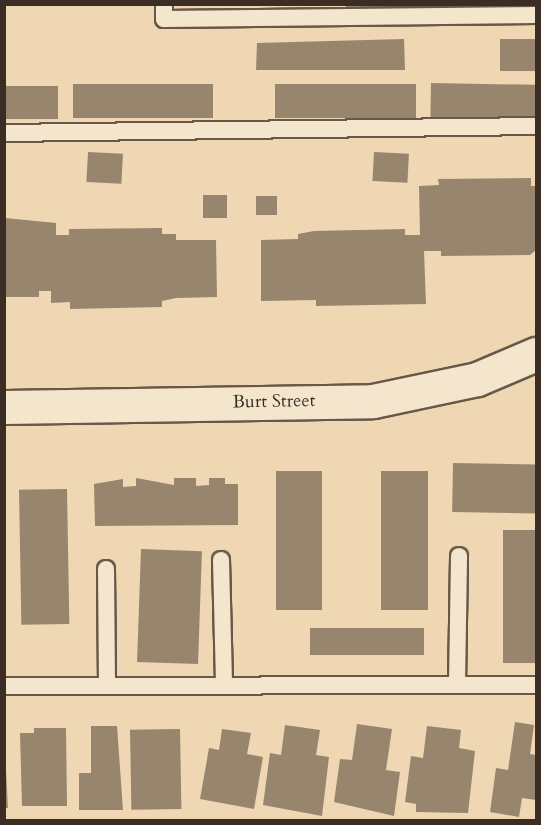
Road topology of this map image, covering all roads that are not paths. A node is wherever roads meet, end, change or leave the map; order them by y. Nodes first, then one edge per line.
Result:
1 (164, 4) edge
2 (537, 15) edge
3 (537, 126) edge
4 (4, 133) edge
5 (537, 354) edge
6 (4, 407) edge
7 (459, 556) dead end
8 (221, 560) dead end
9 (106, 569) dead end
10 (224, 685) junction
11 (457, 685) junction
12 (537, 685) edge
13 (4, 686) edge
14 (107, 686) junction

1 - 2 lane
3 - 4 lane
5 - 6 street, Burt Street
7 - 11 lane
8 - 10 lane
9 - 14 lane
10 - 11 lane
10 - 14 lane
11 - 12 lane
13 - 14 lane

